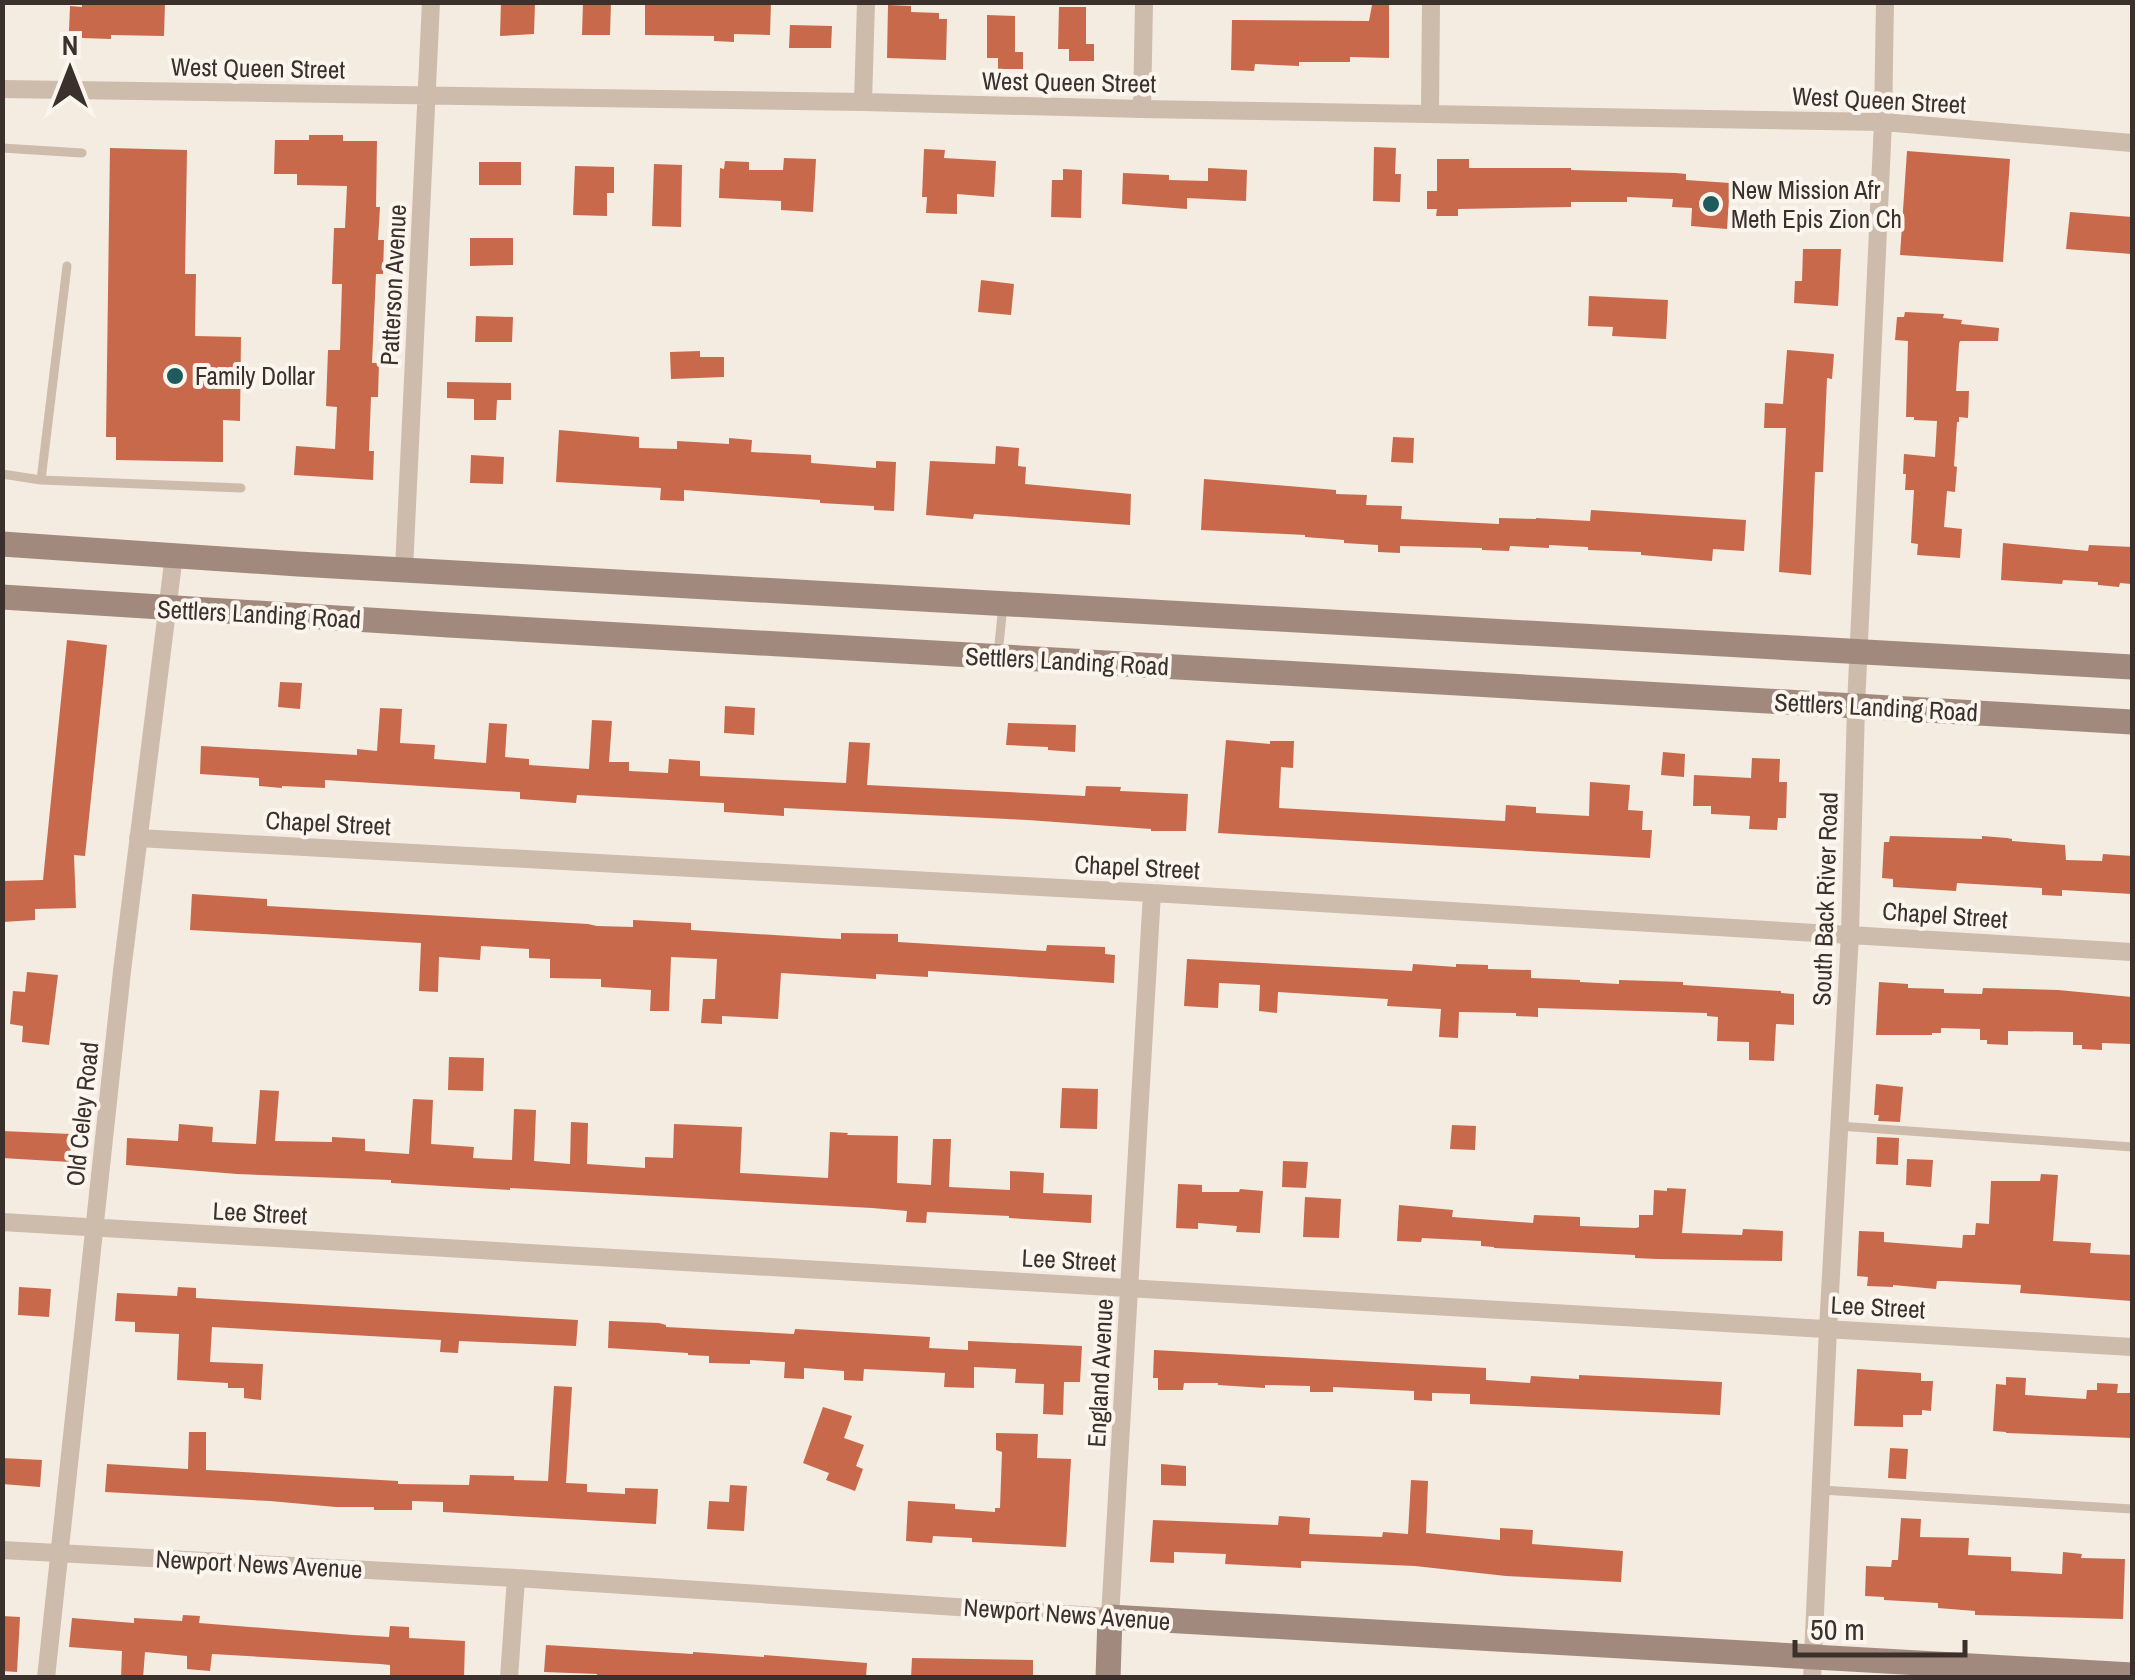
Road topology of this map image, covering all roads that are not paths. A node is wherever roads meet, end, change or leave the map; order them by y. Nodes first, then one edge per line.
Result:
1 (430, 2) edge
2 (866, 2) edge
3 (1144, 2) edge
4 (1431, 2) edge
5 (1885, 2) edge
6 (2, 89) edge
7 (427, 96) junction
8 (863, 102) junction
9 (1142, 109) junction
10 (1430, 113) junction
11 (1883, 122) junction
12 (2132, 143) edge
13 (2, 148) edge
14 (82, 153) dead end
15 (67, 266) dead end
16 (2, 474) edge
17 (41, 480) junction
18 (241, 488) dead end
19 (2, 544) edge
20 (174, 556) junction
21 (404, 569) junction
22 (2, 597) edge
23 (1003, 602) junction
24 (168, 609) junction
25 (1858, 651) junction
26 (998, 657) junction
27 (2132, 667) edge
28 (1856, 706) junction
29 (2132, 722) edge
30 (138, 838) junction
31 (1152, 892) junction
32 (1850, 934) junction
33 (2132, 952) edge
34 (1840, 1126) junction
35 (2132, 1146) edge
36 (2, 1222) edge
37 (95, 1229) junction
38 (1130, 1288) junction
39 (1828, 1329) junction
40 (2132, 1347) edge
41 (1821, 1490) junction
42 (2132, 1509) edge
43 (2, 1550) edge
44 (60, 1553) junction
45 (516, 1578) junction
46 (1110, 1617) junction
47 (1812, 1667) edge
48 (2132, 1675) edge
49 (46, 1678) edge
50 (508, 1678) edge
51 (1108, 1678) edge

1 - 7 street, Patterson Avenue
2 - 8 street
3 - 9 street
4 - 10 street
5 - 11 street, South Back River Road
6 - 7 street, West Queen Street
7 - 8 street, West Queen Street
7 - 21 street, Patterson Avenue
8 - 9 street, West Queen Street
9 - 10 street, West Queen Street
10 - 11 street, West Queen Street
11 - 12 street, West Queen Street
11 - 25 street, South Back River Road
13 - 14 lane
15 - 17 lane
16 - 17 lane
17 - 18 lane
19 - 20 main road, Settlers Landing Road
20 - 21 main road, Settlers Landing Road
20 - 24 street, Old Celey Road
21 - 23 main road, Settlers Landing Road
22 - 24 main road, Settlers Landing Road
23 - 25 main road, Settlers Landing Road
23 - 26 lane
24 - 26 main road, Settlers Landing Road
24 - 30 street, Old Celey Road
25 - 27 main road, Settlers Landing Road
25 - 28 street, South Back River Road
26 - 28 main road, Settlers Landing Road
28 - 29 main road, Settlers Landing Road
28 - 32 street, South Back River Road
30 - 31 street, Chapel Street
30 - 37 street, Old Celey Road
31 - 32 street, Chapel Street
31 - 38 street, England Avenue
32 - 33 street, Chapel Street
32 - 34 street, South Back River Road
34 - 35 lane
34 - 39 street, South Back River Road
36 - 37 street, Lee Street
37 - 38 street, Lee Street
37 - 44 street, Old Celey Road
38 - 39 street, Lee Street
38 - 46 street, England Avenue
39 - 40 street, Lee Street
39 - 41 street, South Back River Road
41 - 42 lane
41 - 47 street, South Back River Road
43 - 44 street, Newport News Avenue
44 - 45 street, Newport News Avenue
44 - 49 street, Old Celey Road
45 - 46 street, Newport News Avenue
45 - 50 street
46 - 47 main road, Newport News Avenue
46 - 51 main road
47 - 48 main road, Newport News Avenue

